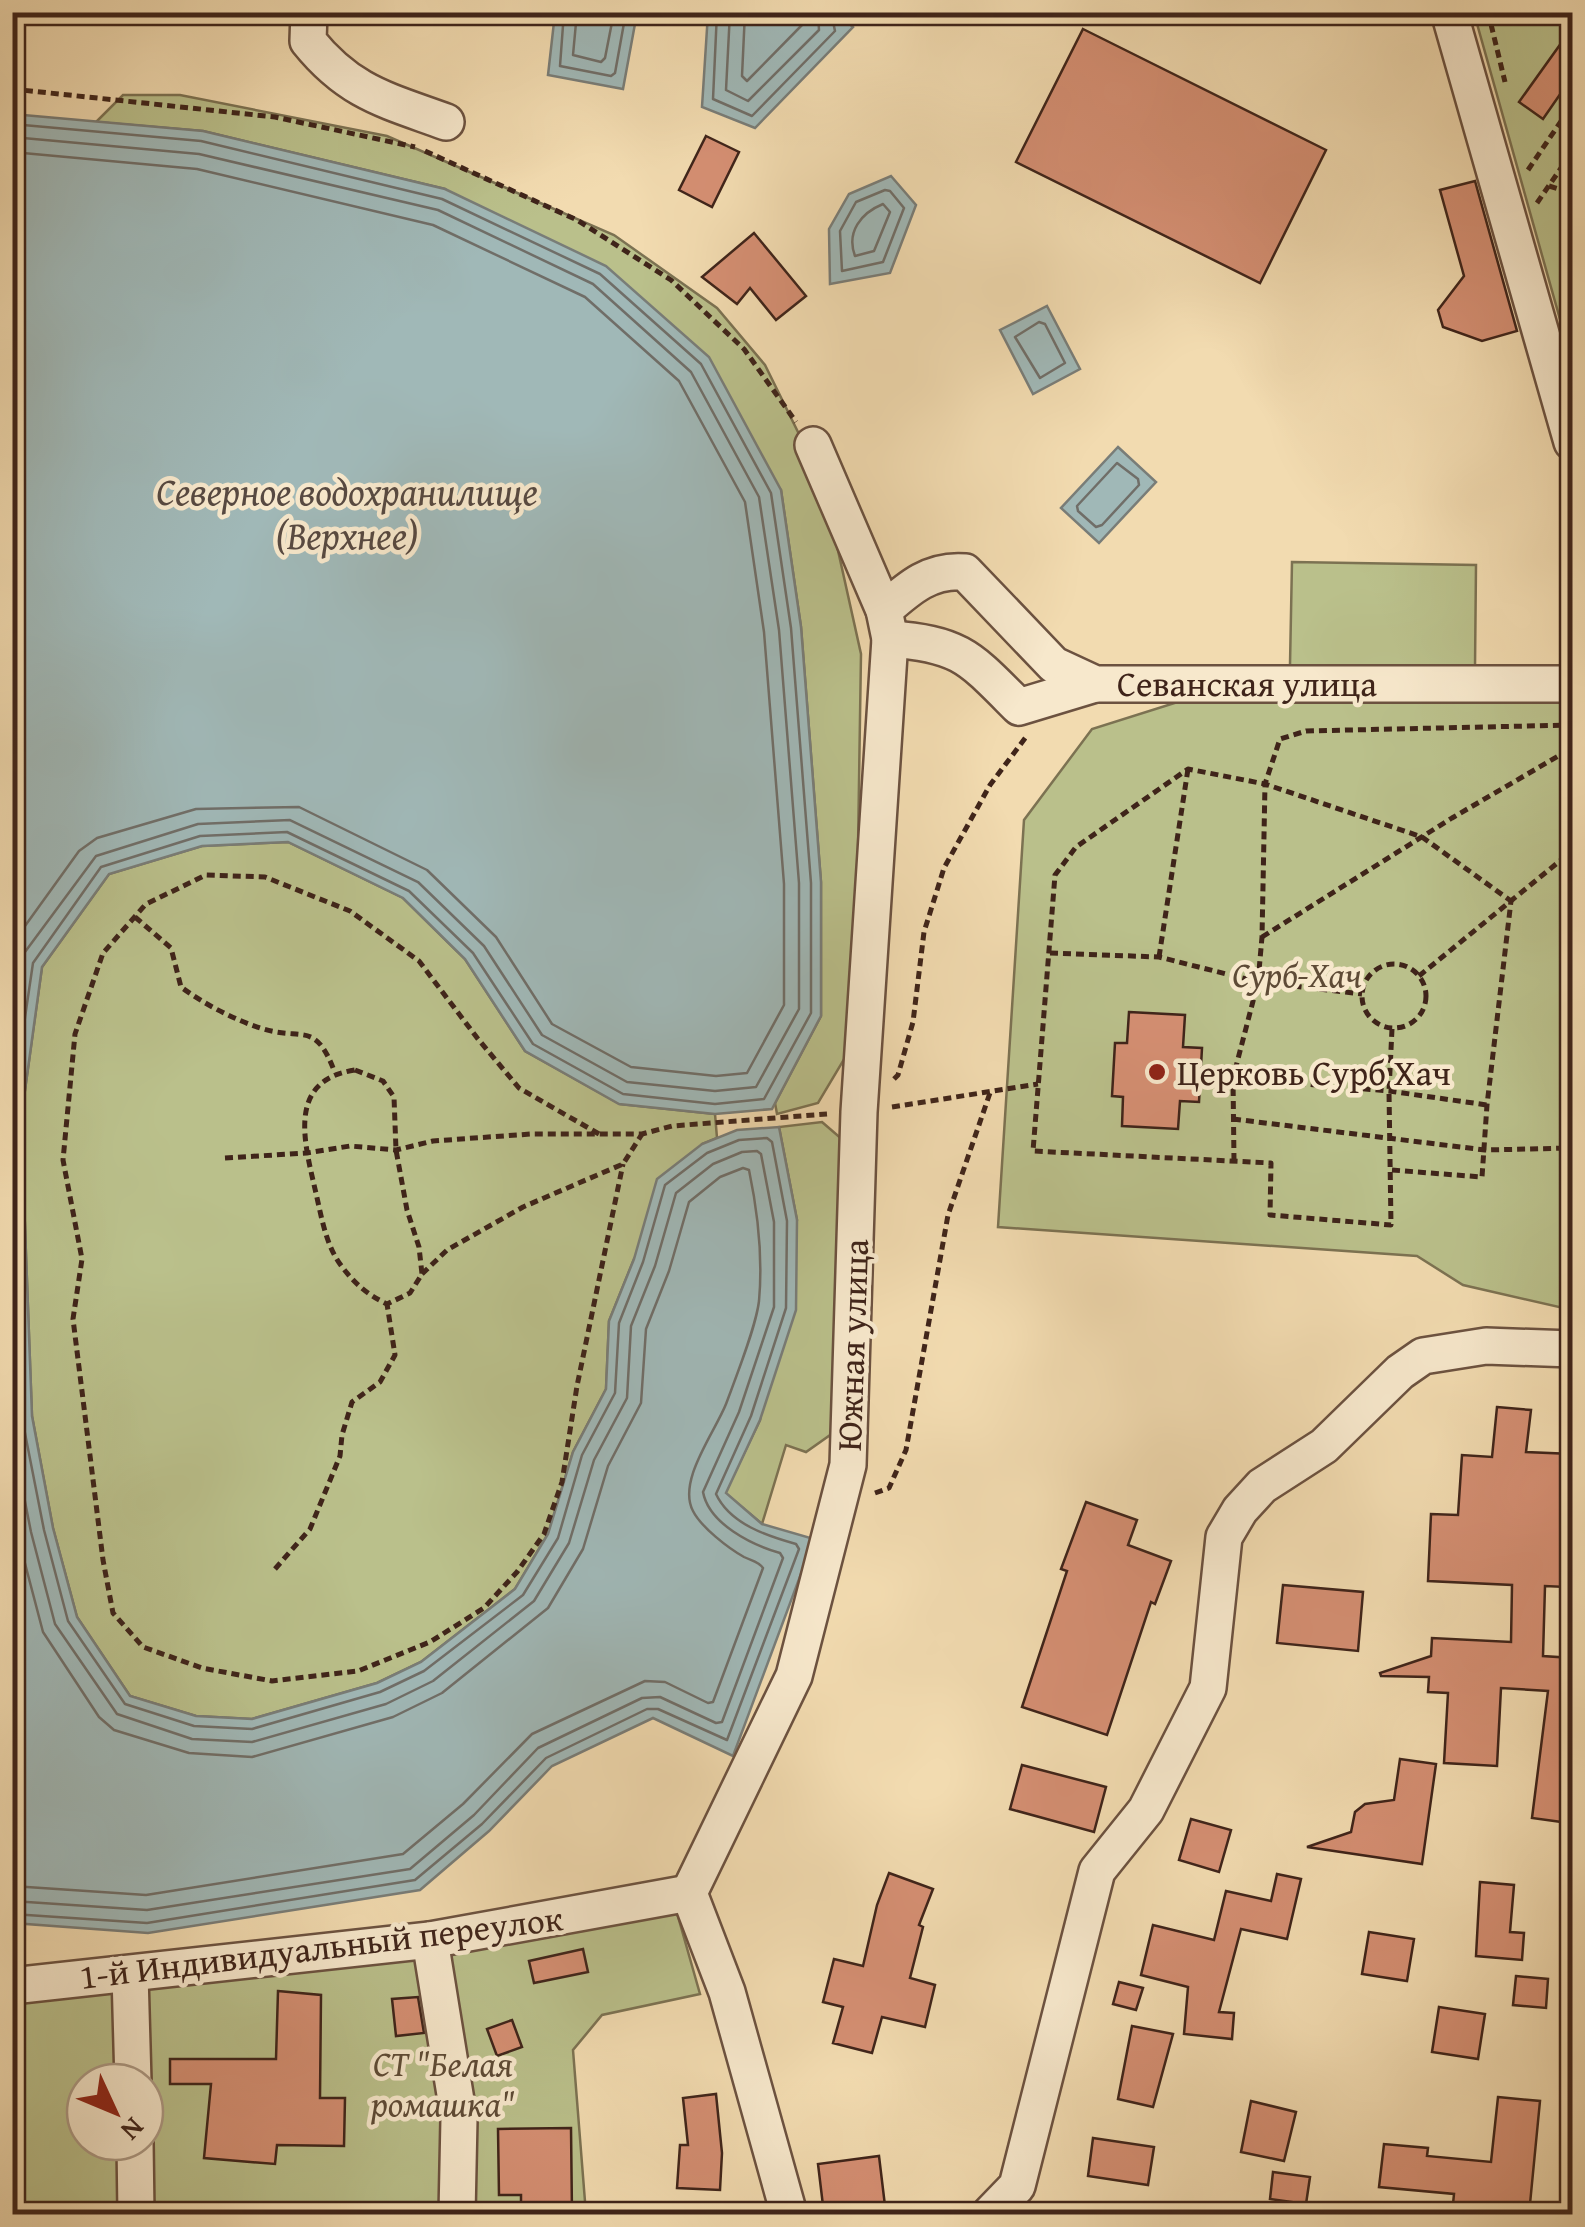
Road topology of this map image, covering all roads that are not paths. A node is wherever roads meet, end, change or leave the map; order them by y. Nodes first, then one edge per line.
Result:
1 (309, 12) edge
2 (1450, 12) edge
3 (446, 122) dead end
4 (1572, 442) edge
5 (813, 446) road end
6 (887, 624) junction
7 (1095, 684) junction
8 (1572, 684) edge
9 (1572, 1349) edge
10 (688, 1893) junction
11 (430, 1940) junction
12 (130, 1974) junction
13 (12, 1986) edge
14 (132, 2062) edge
15 (135, 2162) edge
16 (136, 2214) edge
17 (457, 2214) edge
18 (789, 2214) edge
19 (990, 2214) edge

1 - 3 street
2 - 4 street
5 - 6 street, Южная улица
6 - 7 street
6 - 7 street, Севанская улица
6 - 10 street, Южная улица
7 - 8 street, Севанская улица
9 - 19 street
10 - 11 street, 1-й Индивидуальный переулок
10 - 18 street
11 - 12 street, 1-й Индивидуальный переулок
11 - 17 street
12 - 13 street, 1-й Индивидуальный переулок
12 - 14 street
15 - 16 street

